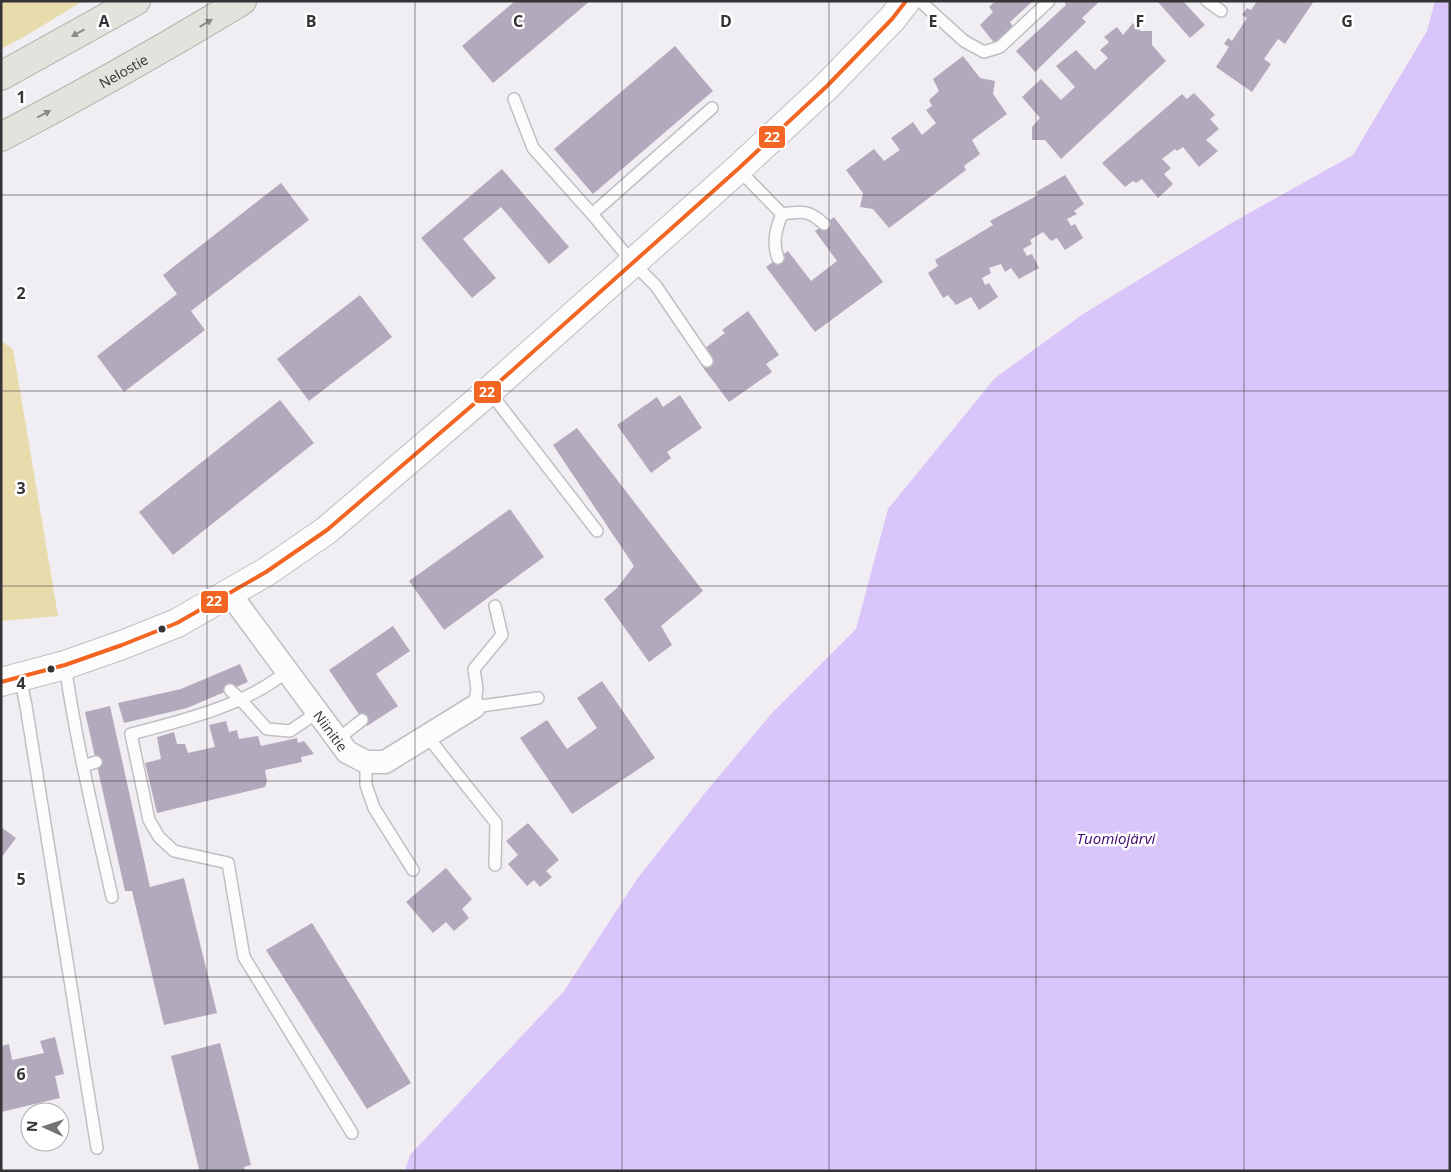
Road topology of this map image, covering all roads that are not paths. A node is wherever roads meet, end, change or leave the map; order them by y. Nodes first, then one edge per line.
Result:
1 (136, 1) edge
2 (242, 1) edge
3 (906, 1) edge
4 (920, 1) edge
5 (1049, 1) edge
6 (1207, 1) edge
7 (1221, 11) dead end
8 (1, 76) edge
9 (514, 99) dead end
10 (712, 108) dead end
11 (1, 137) edge
12 (738, 169) junction
13 (592, 214) junction
14 (782, 214) junction
15 (824, 224) dead end
16 (778, 258) dead end
17 (633, 263) junction
18 (707, 361) dead end
19 (489, 392) junction
20 (598, 531) dead end
21 (230, 594) junction
22 (496, 606) dead end
23 (65, 665) junction
24 (287, 671) junction
25 (11, 679) edge
26 (230, 690) dead end
27 (240, 698) junction
28 (538, 698) dead end
29 (474, 707) junction
30 (318, 712) junction
31 (362, 720) dead end
32 (428, 736) junction
33 (338, 739) junction
34 (96, 762) dead end
35 (366, 762) junction
36 (83, 766) junction
37 (495, 865) dead end
38 (413, 870) dead end
39 (112, 897) dead end
40 (352, 1133) dead end
41 (98, 1148) dead end

1 -> 8 highway
11 -> 2 highway, Nelostie
3 - 12 main road
4 - 5 lane
6 - 7 lane
9 - 13 lane
10 - 13 lane
12 - 14 lane
12 - 17 main road
13 - 17 lane
14 - 15 lane
14 - 16 lane
17 - 18 lane
17 - 19 main road
19 - 20 lane
19 - 21 main road
21 - 23 main road
21 - 24 street, Niinitie
22 - 29 lane
23 - 25 main road
23 - 36 lane
24 - 27 lane
24 - 30 street, Niinitie
25 - 41 lane
26 - 27 lane
27 - 30 lane
27 - 40 lane
28 - 29 lane
29 - 32 street
30 - 33 street, Niinitie
31 - 33 lane
32 - 35 street
32 - 37 lane
33 - 35 street, Niinitie
34 - 36 lane
35 - 38 lane
36 - 39 lane

